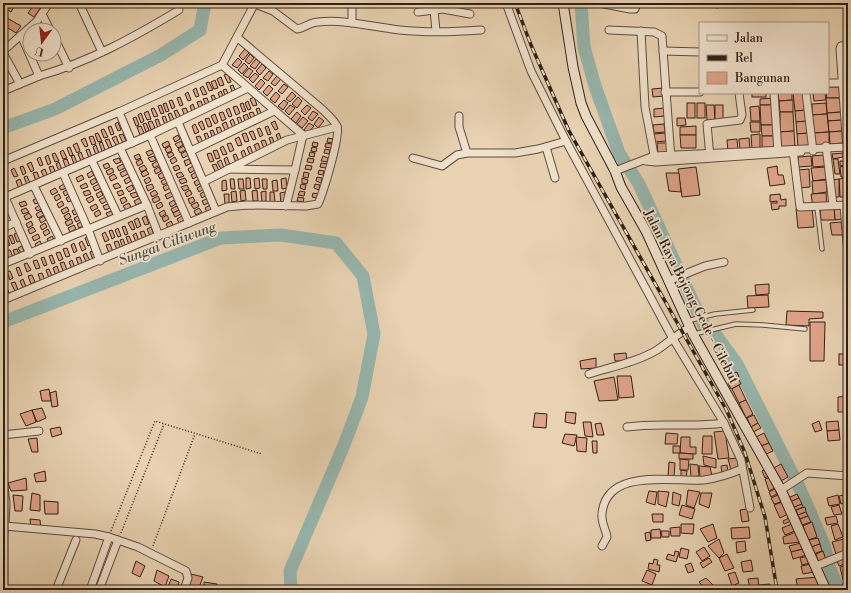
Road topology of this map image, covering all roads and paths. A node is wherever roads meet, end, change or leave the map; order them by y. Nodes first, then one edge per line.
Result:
1 (49, 3) edge
2 (79, 3) edge
3 (255, 3) edge
4 (360, 3) edge
5 (506, 3) edge
6 (563, 3) edge
7 (599, 3) edge
8 (637, 3) edge
9 (617, 5) edge
10 (179, 10) dead end
11 (434, 10) junction
12 (418, 12) dead end
13 (42, 14) junction
14 (470, 14) dead end
15 (46, 22) edge
16 (352, 23) junction
17 (481, 30) dead end
18 (609, 30) dead end
19 (436, 31) junction
20 (641, 31) junction
21 (21, 36) junction
22 (238, 38) junction
23 (848, 45) edge
24 (663, 51) junction
25 (3, 52) edge
26 (102, 52) junction
27 (699, 52) edge
28 (62, 54) edge
29 (5, 61) edge
30 (222, 64) junction
31 (69, 68) junction
32 (39, 76) junction
33 (829, 83) edge
34 (842, 83) junction
35 (20, 84) junction
36 (248, 88) junction
37 (3, 91) edge
38 (665, 92) junction
39 (699, 92) edge
40 (739, 94) edge
41 (774, 94) edge
42 (806, 94) edge
43 (274, 111) junction
44 (119, 112) junction
45 (459, 116) dead end
46 (178, 122) junction
47 (337, 127) junction
48 (150, 135) junction
49 (303, 135) junction
50 (566, 141) junction
51 (132, 143) junction
52 (546, 147) junction
53 (120, 148) junction
54 (813, 149) junction
55 (827, 149) junction
56 (847, 149) edge
57 (793, 150) junction
58 (191, 151) junction
59 (778, 152) junction
60 (467, 153) junction
61 (710, 156) junction
62 (413, 158) dead end
63 (671, 158) junction
64 (655, 159) junction
65 (3, 160) edge
66 (92, 161) junction
67 (228, 169) junction
68 (295, 170) junction
69 (617, 170) junction
70 (63, 173) junction
71 (555, 178) dead end
72 (205, 181) junction
73 (34, 186) junction
74 (4, 196) edge
75 (148, 205) junction
76 (833, 205) junction
77 (846, 205) edge
78 (286, 206) junction
79 (817, 207) junction
80 (216, 211) junction
81 (118, 216) junction
82 (846, 218) edge
83 (16, 222) junction
84 (189, 223) junction
85 (3, 228) edge
86 (88, 229) junction
87 (159, 236) junction
88 (61, 241) junction
89 (822, 249) dead end
90 (30, 254) junction
91 (848, 255) edge
92 (100, 261) junction
93 (724, 262) dead end
94 (3, 264) edge
95 (668, 281) junction
96 (3, 300) edge
97 (753, 310) dead end
98 (694, 327) junction
99 (805, 329) dead end
100 (672, 337) junction
101 (589, 374) dead end
102 (724, 423) junction
103 (164, 424) junction
104 (627, 427) dead end
105 (40, 431) dead end
106 (195, 434) junction
107 (3, 435) edge
108 (262, 454) dead end
109 (742, 469) junction
110 (848, 476) edge
111 (3, 480) edge
112 (782, 489) junction
113 (750, 508) dead end
114 (5, 526) junction
115 (109, 537) junction
116 (3, 538) edge
117 (76, 540) dead end
118 (118, 540) junction
119 (602, 546) dead end
120 (151, 553) junction
121 (848, 553) edge
122 (819, 565) junction
123 (56, 590) edge
124 (90, 590) edge
125 (99, 590) edge
126 (184, 590) edge
127 (826, 590) edge

1 - 13 street
2 - 26 street
3 - 16 street
3 - 22 street
4 - 16 street
5 - 50 street
6 - 69 main road, Jalan Raya Bojong Gede - Cilebut
7 - 9 street
8 - 9 street
10 - 26 street
11 - 12 street
11 - 14 street
11 - 19 street
13 - 15 street
13 - 21 street
16 - 19 street
17 - 19 street
18 - 20 street
20 - 24 street
20 - 64 street
21 - 25 street
21 - 32 street
22 - 30 street
22 - 47 street
23 - 34 street
24 - 27 street
24 - 38 street
25 - 29 street
26 - 31 street
28 - 31 street
29 - 35 street
30 - 36 street
30 - 44 street
31 - 32 street
32 - 35 street
33 - 34 street
34 - 56 street
35 - 37 street
36 - 43 street
36 - 46 street
38 - 39 street
38 - 63 street
40 - 61 street
41 - 59 street
42 - 54 street
43 - 49 street
43 - 58 street
44 - 51 street
44 - 65 street
45 - 60 street
46 - 48 street
46 - 58 street
47 - 49 street
47 - 78 street
48 - 51 street
48 - 84 street
49 - 67 street
49 - 68 street
50 - 52 street
50 - 100 street
51 - 53 street
52 - 60 street
52 - 71 street
53 - 66 street
53 - 75 street
54 - 55 street
54 - 57 street
55 - 56 street
55 - 76 street
57 - 59 street
57 - 79 street
58 - 72 street
59 - 61 street
60 - 62 street
61 - 63 street
63 - 64 street
64 - 69 street
66 - 70 street
66 - 81 street
67 - 68 street
67 - 72 street
68 - 78 street
69 - 95 main road, Jalan Raya Bojong Gede - Cilebut
70 - 73 street
70 - 86 street
72 - 80 street
73 - 74 street
73 - 88 street
74 - 83 street
75 - 81 street
75 - 87 street
76 - 77 street
76 - 79 street
77 - 82 street
78 - 80 street
79 - 89 lane
80 - 84 street
81 - 86 street
82 - 91 street
83 - 85 street
83 - 90 street
84 - 87 street
86 - 88 street
86 - 92 street
87 - 92 street
88 - 90 street
90 - 94 street
92 - 96 street
93 - 95 street
95 - 98 main road, Jalan Raya Bojong Gede - Cilebut
97 - 98 lane
98 - 99 lane
98 - 100 street
98 - 112 main road, Jalan Raya Bojong Gede - Cilebut
100 - 101 street
100 - 102 street
102 - 104 street
102 - 109 street
103 - 106 path
103 - 115 path
103 - 118 path
105 - 107 street
106 - 108 path
106 - 120 path
109 - 113 street
109 - 119 street
110 - 112 street
111 - 114 street
112 - 122 main road, Jalan Raya Bojong Gede - Cilebut
114 - 115 street
114 - 116 street
115 - 118 street
115 - 124 street
117 - 123 street
118 - 120 street
118 - 125 street
120 - 126 street
121 - 122 street
122 - 127 main road, Jalan Raya Bojong Gede - Cilebut

